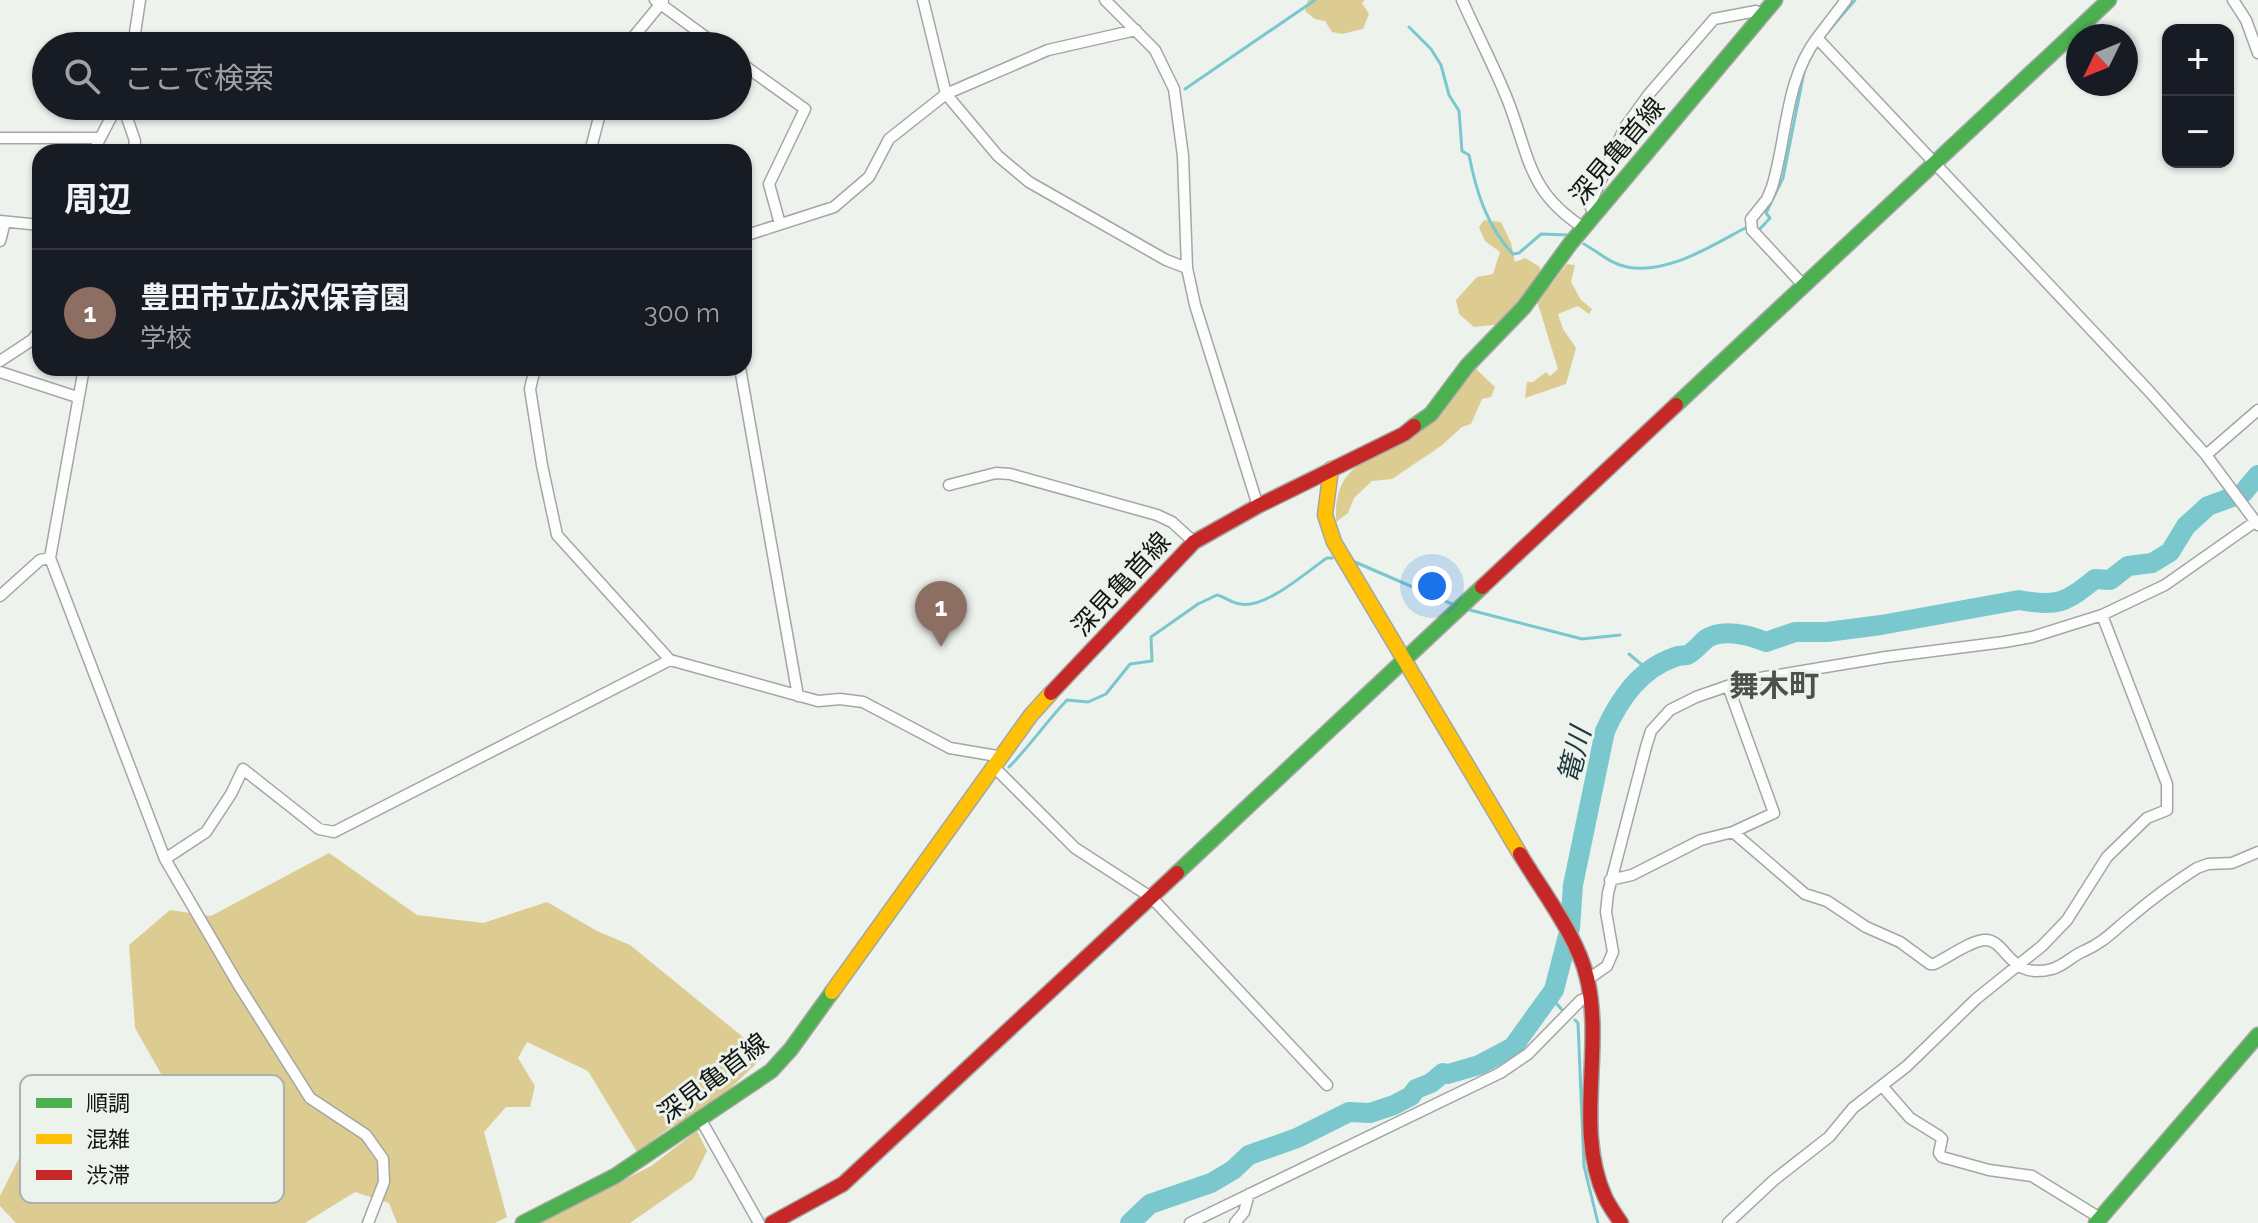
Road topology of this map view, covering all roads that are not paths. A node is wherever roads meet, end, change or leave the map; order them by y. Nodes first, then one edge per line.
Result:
1 (140, 0) edge
2 (923, 0) edge
3 (1105, 0) edge
4 (1462, 0) edge
5 (1775, 0) edge
6 (1846, 0) edge
7 (2109, 0) edge
8 (2233, 0) edge
9 (660, 1) edge
10 (1763, 14) junction
11 (1136, 30) junction
12 (135, 32) edge
13 (637, 32) edge
14 (700, 32) edge
15 (1817, 38) junction
16 (2258, 53) edge
17 (752, 71) edge
18 (946, 94) junction
19 (110, 120) edge
20 (128, 120) edge
21 (598, 120) edge
22 (0, 138) edge
23 (100, 138) junction
24 (97, 144) edge
25 (134, 144) edge
26 (592, 144) edge
27 (1935, 164) junction
28 (1595, 214) junction
29 (2, 221) edge
30 (32, 224) edge
31 (780, 224) junction
32 (1584, 228) junction
33 (752, 233) edge
34 (0, 241) edge
35 (1187, 268) junction
36 (1804, 286) junction
37 (32, 340) edge
38 (0, 361) edge
39 (0, 372) edge
40 (82, 376) edge
41 (533, 376) edge
42 (741, 376) edge
43 (77, 397) junction
44 (2258, 410) edge
45 (2208, 458) junction
46 (1331, 469) junction
47 (949, 485) dead end
48 (1258, 506) junction
49 (2257, 523) edge
50 (1194, 542) junction
51 (50, 558) junction
52 (0, 596) edge
53 (2102, 615) junction
54 (670, 660) junction
55 (1405, 660) junction
56 (1728, 686) junction
57 (798, 696) junction
58 (999, 762) junction
59 (1733, 832) junction
60 (2258, 852) edge
61 (165, 859) junction
62 (1610, 880) junction
63 (1152, 898) junction
64 (2018, 967) junction
65 (1587, 978) junction
66 (1589, 998) junction
67 (2258, 1035) edge
68 (1327, 1085) dead end
69 (1883, 1087) junction
70 (701, 1120) junction
71 (1249, 1194) junction
72 (2098, 1221) edge
73 (368, 1223) edge
74 (523, 1223) edge
75 (759, 1223) edge
76 (772, 1223) edge
77 (1190, 1223) edge
78 (1235, 1223) edge
79 (1621, 1223) edge
80 (1728, 1223) edge

1 - 12 street
2 - 18 street
3 - 11 street
4 - 32 street
5 - 10 street, 深見亀首線
6 - 15 street
7 - 27 street
8 - 16 street
9 - 13 street
9 - 14 street
10 - 28 street, 深見亀首線
10 - 28 street
11 - 18 street
11 - 35 street
15 - 27 street
15 - 36 street
17 - 31 street
18 - 31 street
18 - 35 street
19 - 23 street
20 - 25 street
21 - 26 street
22 - 23 street
23 - 24 street
27 - 36 street
27 - 45 street
28 - 32 street, 深見亀首線
29 - 30 street
29 - 34 street
31 - 33 street
32 - 46 street, 深見亀首線
35 - 48 street
36 - 55 street
37 - 38 street
39 - 43 street
40 - 43 street
41 - 54 street
42 - 57 street
43 - 51 street
44 - 45 street
45 - 49 street
46 - 48 street, 深見亀首線
46 - 55 street
47 - 50 street
48 - 50 street, 深見亀首線
49 - 53 street
50 - 58 street, 深見亀首線
51 - 52 street
51 - 61 street
53 - 56 street
53 - 64 street
54 - 57 street
54 - 61 street
55 - 63 street
55 - 65 street
56 - 59 street
56 - 62 street
57 - 58 street
58 - 63 street
58 - 70 street, 深見亀首線
59 - 62 street
59 - 64 street
60 - 64 street
61 - 73 street
62 - 65 street
63 - 68 street
63 - 76 street
64 - 69 street
65 - 66 street
66 - 71 street
66 - 79 street
67 - 72 street
69 - 72 street
69 - 80 street
70 - 74 street, 深見亀首線
70 - 75 street
71 - 77 street
71 - 78 street

